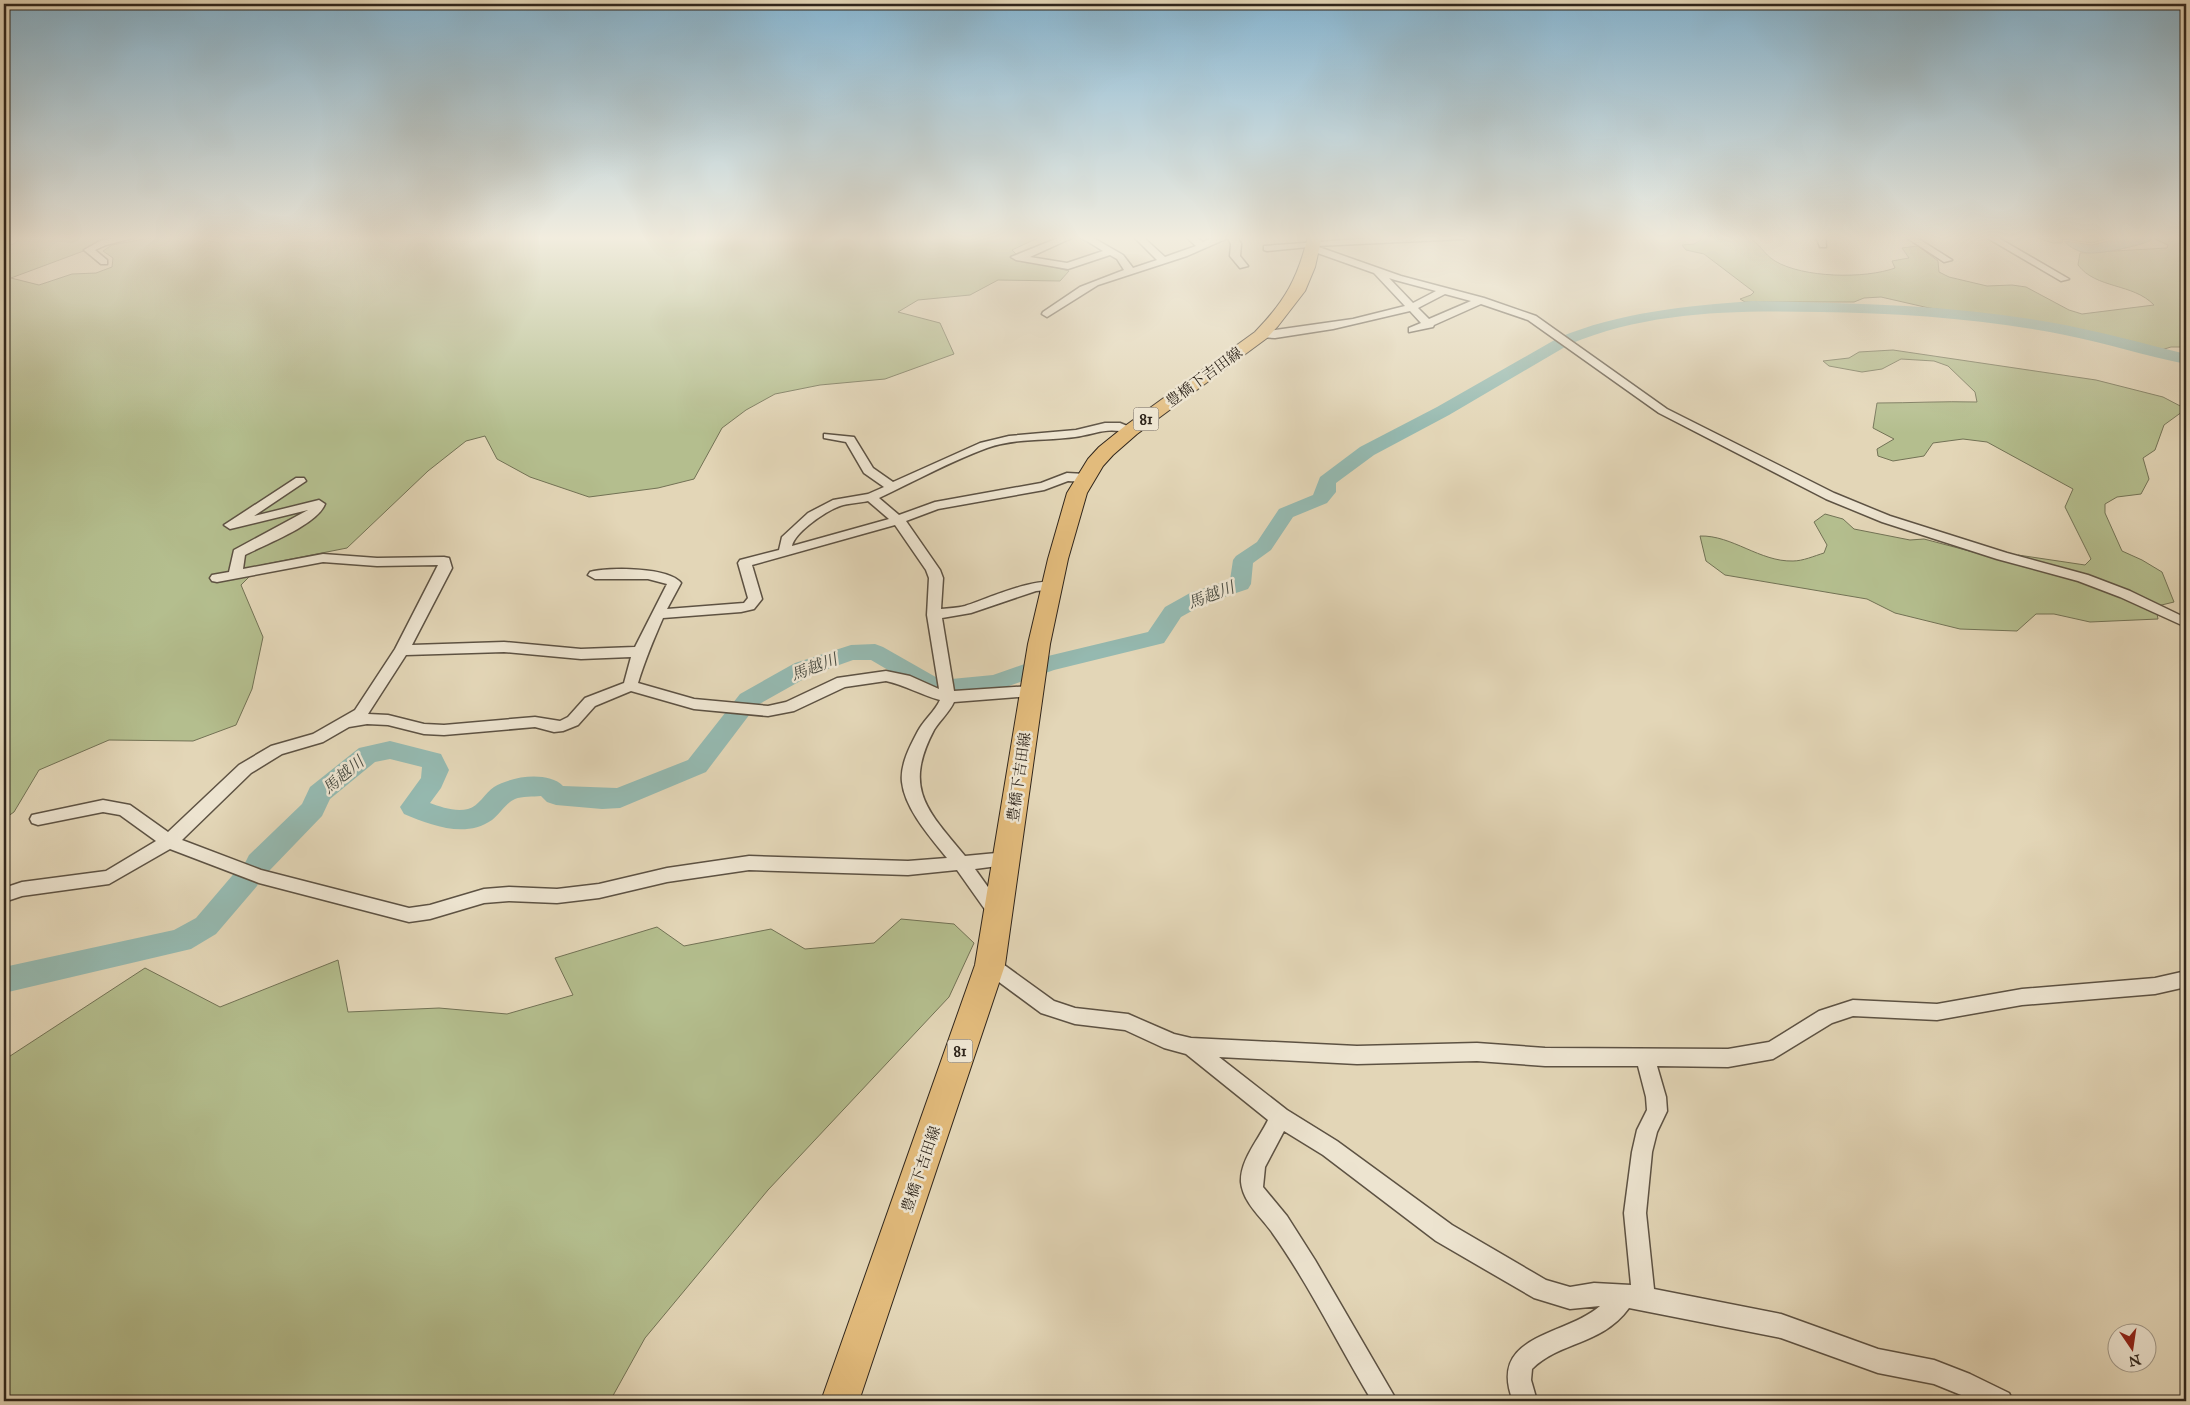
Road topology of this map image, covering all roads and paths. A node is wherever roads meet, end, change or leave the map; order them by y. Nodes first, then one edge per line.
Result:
1 (1065, 302) edge
2 (1291, 302) edge
3 (1405, 302) edge
4 (1419, 302) edge
5 (1478, 302) edge
6 (1486, 302) edge
7 (1409, 306) junction
8 (1047, 314) dead end
9 (1429, 325) junction
10 (1413, 330) dead end
11 (1261, 335) junction
12 (1131, 430) junction
13 (828, 436) dead end
14 (1085, 478) junction
15 (300, 481) dead end
16 (892, 487) junction
17 (871, 497) junction
18 (899, 521) junction
19 (787, 553) junction
20 (235, 574) junction
21 (595, 575) dead end
22 (217, 578) dead end
23 (1052, 586) junction
24 (659, 614) junction
25 (934, 614) junction
26 (2186, 623) edge
27 (402, 650) junction
28 (638, 652) junction
29 (630, 686) junction
30 (1031, 690) junction
31 (947, 691) junction
32 (345, 723) junction
33 (38, 819) dead end
34 (169, 842) junction
35 (1007, 859) junction
36 (960, 864) junction
37 (4, 895) edge
38 (1000, 909) junction
39 (990, 965) junction
40 (2186, 979) edge
41 (1191, 1047) junction
42 (1645, 1057) junction
43 (1280, 1117) junction
44 (1630, 1296) junction
45 (840, 1401) edge
46 (1385, 1401) edge
47 (1525, 1401) edge
48 (2001, 1401) edge

1 - 8 street
2 - 11 main road, 豊橋下吉田線 / 81
3 - 7 street
4 - 7 street
5 - 9 street
6 - 26 street
7 - 9 street
7 - 11 street
9 - 10 street
11 - 12 main road, 豊橋下吉田線 / 81
12 - 14 main road, 豊橋下吉田線 / 81
12 - 16 street
13 - 16 street
14 - 18 street
14 - 23 main road, 豊橋下吉田線 / 81
15 - 20 street
16 - 17 street
17 - 18 street
17 - 19 street
18 - 19 street
18 - 25 street
19 - 24 street
20 - 22 street
20 - 27 street
21 - 24 street
23 - 25 street
23 - 30 main road, 豊橋下吉田線 / 81
24 - 28 street
25 - 31 street
27 - 28 street
27 - 32 street
28 - 29 street
29 - 31 street
29 - 32 street
30 - 31 street
30 - 35 main road, 豊橋下吉田線 / 81
31 - 36 street
32 - 34 street
33 - 34 street
34 - 36 street
34 - 37 street
35 - 36 street
35 - 38 main road, 豊橋下吉田線 / 81
36 - 38 street
38 - 39 main road, 豊橋下吉田線 / 81
39 - 41 street
39 - 45 main road, 豊橋下吉田線 / 81
40 - 42 street
41 - 42 street
41 - 43 street
42 - 44 street
43 - 44 street
43 - 46 street
44 - 47 street
44 - 48 street

